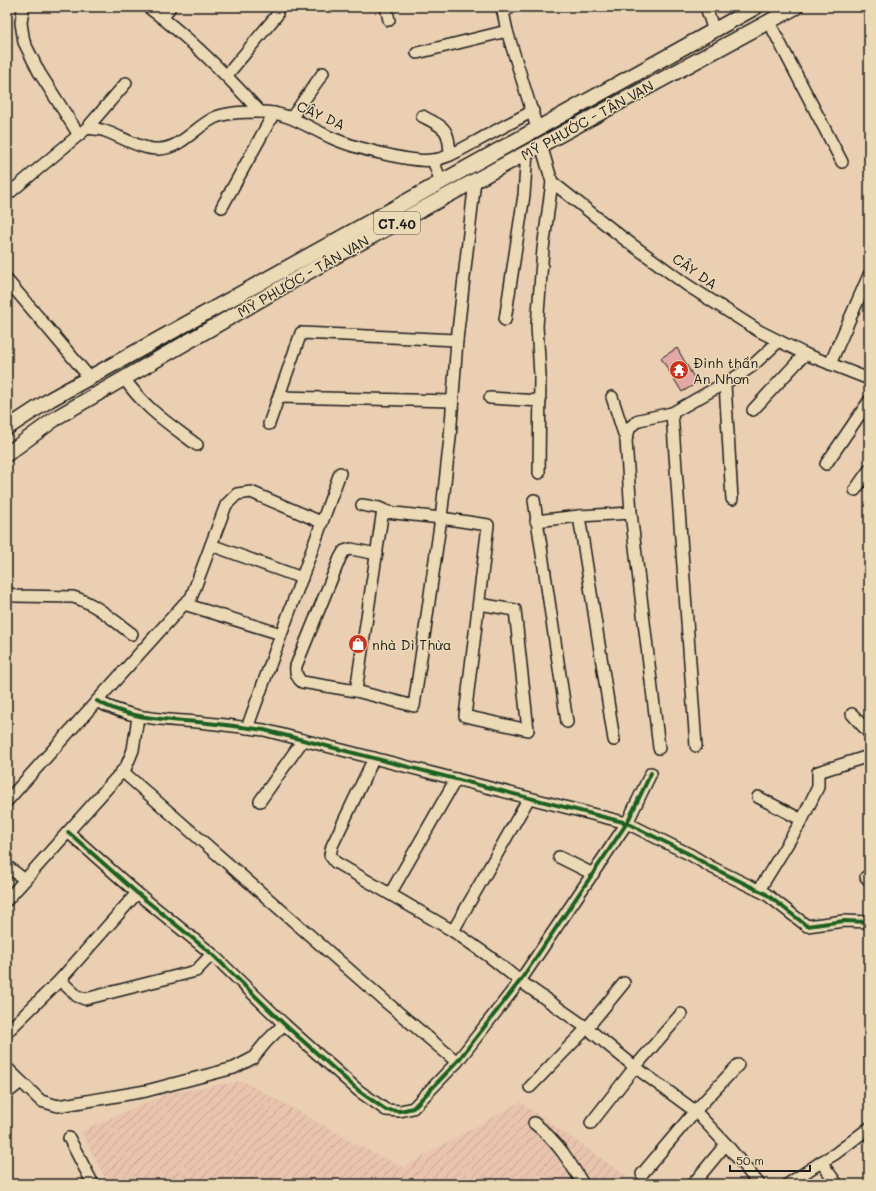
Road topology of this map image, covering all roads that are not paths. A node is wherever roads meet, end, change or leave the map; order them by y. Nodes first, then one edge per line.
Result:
1 (24, 7) edge
2 (148, 7) edge
3 (170, 7) edge
4 (386, 7) edge
5 (706, 7) edge
6 (756, 7) edge
7 (796, 7) edge
8 (506, 9) edge
9 (277, 15) dead end
10 (163, 18) junction
11 (389, 20) dead end
12 (769, 22) junction
13 (507, 31) junction
14 (714, 31) junction
15 (417, 53) dead end
16 (324, 74) dead end
17 (227, 75) junction
18 (126, 83) dead end
19 (533, 111) junction
20 (260, 112) junction
21 (274, 114) junction
22 (422, 116) dead end
23 (292, 117) junction
24 (87, 128) junction
25 (537, 128) junction
26 (78, 135) junction
27 (541, 145) junction
28 (527, 152) junction
29 (450, 155) junction
30 (433, 160) junction
31 (842, 162) dead end
32 (475, 180) junction
33 (441, 182) junction
34 (552, 182) junction
35 (9, 189) edge
36 (222, 207) dead end
37 (869, 275) edge
38 (7, 280) edge
39 (505, 320) dead end
40 (457, 340) junction
41 (779, 341) junction
42 (805, 354) junction
43 (830, 364) junction
44 (90, 378) junction
45 (124, 378) junction
46 (869, 379) edge
47 (725, 384) junction
48 (612, 397) dead end
49 (280, 398) junction
50 (490, 398) dead end
51 (453, 401) junction
52 (540, 401) junction
53 (869, 401) edge
54 (754, 410) dead end
55 (672, 414) junction
56 (269, 424) dead end
57 (7, 428) edge
58 (626, 440) junction
59 (198, 444) dead end
60 (7, 454) edge
61 (826, 464) dead end
62 (869, 470) edge
63 (340, 473) dead end
64 (539, 473) dead end
65 (855, 490) dead end
66 (732, 499) dead end
67 (534, 500) dead end
68 (362, 505) dead end
69 (388, 512) junction
70 (631, 513) junction
71 (580, 516) junction
72 (441, 518) junction
73 (536, 521) junction
74 (322, 522) junction
75 (211, 545) junction
76 (377, 554) junction
77 (302, 578) junction
78 (7, 592) edge
79 (184, 604) junction
80 (479, 604) junction
81 (132, 634) dead end
82 (281, 634) junction
83 (356, 691) junction
84 (97, 701) junction
85 (852, 714) dead end
86 (138, 717) junction
87 (567, 722) dead end
88 (247, 728) junction
89 (869, 733) edge
90 (303, 740) junction
91 (614, 740) dead end
92 (696, 746) dead end
93 (659, 748) dead end
94 (869, 756) edge
95 (374, 758) junction
96 (122, 771) junction
97 (651, 773) dead end
98 (456, 779) junction
99 (758, 797) dead end
100 (529, 798) junction
101 (7, 801) edge
102 (260, 801) dead end
103 (802, 820) junction
104 (627, 823) junction
105 (68, 832) junction
106 (559, 857) dead end
107 (7, 866) edge
108 (593, 874) junction
109 (25, 880) junction
110 (759, 890) junction
111 (137, 893) junction
112 (390, 894) junction
113 (7, 900) edge
114 (869, 922) edge
115 (453, 931) junction
116 (212, 954) junction
117 (60, 980) junction
118 (520, 981) junction
119 (624, 983) dead end
120 (681, 1014) dead end
121 (284, 1024) junction
122 (587, 1028) junction
123 (7, 1032) edge
124 (457, 1062) junction
125 (738, 1065) dead end
126 (635, 1067) junction
127 (7, 1068) edge
128 (20, 1082) junction
129 (530, 1087) dead end
130 (7, 1093) edge
131 (695, 1111) junction
132 (534, 1123) dead end
133 (591, 1123) dead end
134 (869, 1128) edge
135 (69, 1138) dead end
136 (726, 1144) junction
137 (821, 1162) junction
138 (642, 1174) dead end
139 (92, 1184) edge
140 (583, 1184) edge
141 (693, 1184) edge
142 (759, 1184) edge
143 (788, 1184) edge
144 (837, 1184) edge

1 - 26 street
2 - 10 street
3 - 10 street
4 - 11 street
5 - 14 street
6 - 14 main road, MỸ PHƯỚC - TÂN VẠN / CT.40
7 - 12 main road, MỸ PHƯỚC - TÂN VẠN / CT.40
8 - 13 street
9 - 17 street
10 - 17 street
12 - 27 main road, MỸ PHƯỚC - TÂN VẠN / CT.40
12 - 31 street
13 - 15 street
13 - 19 street
14 - 25 main road, MỸ PHƯỚC - TÂN VẠN / CT.40
16 - 23 street
17 - 20 street
18 - 24 street
19 - 25 street
19 - 29 street, CÂY DA
20 - 21 street, CÂY DA
20 - 24 street, CÂY DA
21 - 23 street, CÂY DA
21 - 36 street
22 - 29 street
23 - 30 street, CÂY DA
24 - 26 street
25 - 27 main road
25 - 33 main road, MỸ PHƯỚC - TÂN VẠN / CT.40
26 - 35 street
27 - 28 main road, MỸ PHƯỚC - TÂN VẠN / CT.40
27 - 34 street
28 - 32 main road, MỸ PHƯỚC - TÂN VẠN / CT.40
28 - 39 street
29 - 30 street, CÂY DA
30 - 33 street
32 - 40 street
32 - 45 main road, MỸ PHƯỚC - TÂN VẠN / CT.40
33 - 44 main road, MỸ PHƯỚC - TÂN VẠN / CT.40
34 - 41 street, CÂY DA
34 - 52 street
37 - 43 street
38 - 44 street
40 - 49 street
40 - 51 street
41 - 42 street, CÂY DA
41 - 47 street
42 - 43 street, CÂY DA
42 - 54 street
43 - 46 street, CÂY DA
44 - 57 main road, MỸ PHƯỚC - TÂN VẠN / CT.40
45 - 59 street
45 - 60 main road, MỸ PHƯỚC - TÂN VẠN / CT.40
47 - 55 street
47 - 66 street
48 - 58 street
49 - 51 street
49 - 56 street
50 - 52 street
51 - 72 street
52 - 64 street
53 - 61 street
55 - 58 street
55 - 92 street
58 - 70 street
62 - 65 street
63 - 74 street
67 - 73 street
68 - 69 street
69 - 72 street
69 - 76 street
70 - 71 street
70 - 93 street
71 - 73 street
71 - 91 street
72 - 80 street
72 - 83 street
73 - 87 street
74 - 75 street
74 - 77 street
75 - 77 street
75 - 79 street
76 - 83 street
76 - 83 street
77 - 82 street
78 - 81 street
79 - 82 street
79 - 84 street
80 - 80 street
82 - 88 street
84 - 86 street
84 - 101 street
85 - 89 street
86 - 88 street
86 - 96 street
88 - 90 street
90 - 95 street
90 - 102 street
94 - 103 street
95 - 98 street
95 - 112 street
96 - 105 street
96 - 124 street
97 - 104 street
98 - 100 street
98 - 112 street
99 - 103 street
100 - 104 street
100 - 115 street
103 - 110 street
104 - 108 street
104 - 110 street
105 - 109 street
105 - 111 street
106 - 108 street
107 - 109 street
108 - 118 street
109 - 113 street
110 - 114 street
111 - 116 street
111 - 117 street
112 - 115 street
115 - 118 street
116 - 117 street
116 - 121 street
117 - 123 street
118 - 122 street
118 - 124 street
119 - 122 street
120 - 126 street
121 - 124 street
121 - 128 street
122 - 126 street
122 - 129 street
125 - 131 street
126 - 131 street
126 - 133 street
127 - 128 street
128 - 130 street
131 - 136 street
131 - 138 street
132 - 140 street
134 - 137 street
135 - 139 street
136 - 141 street
136 - 142 street
137 - 143 street
137 - 144 street

